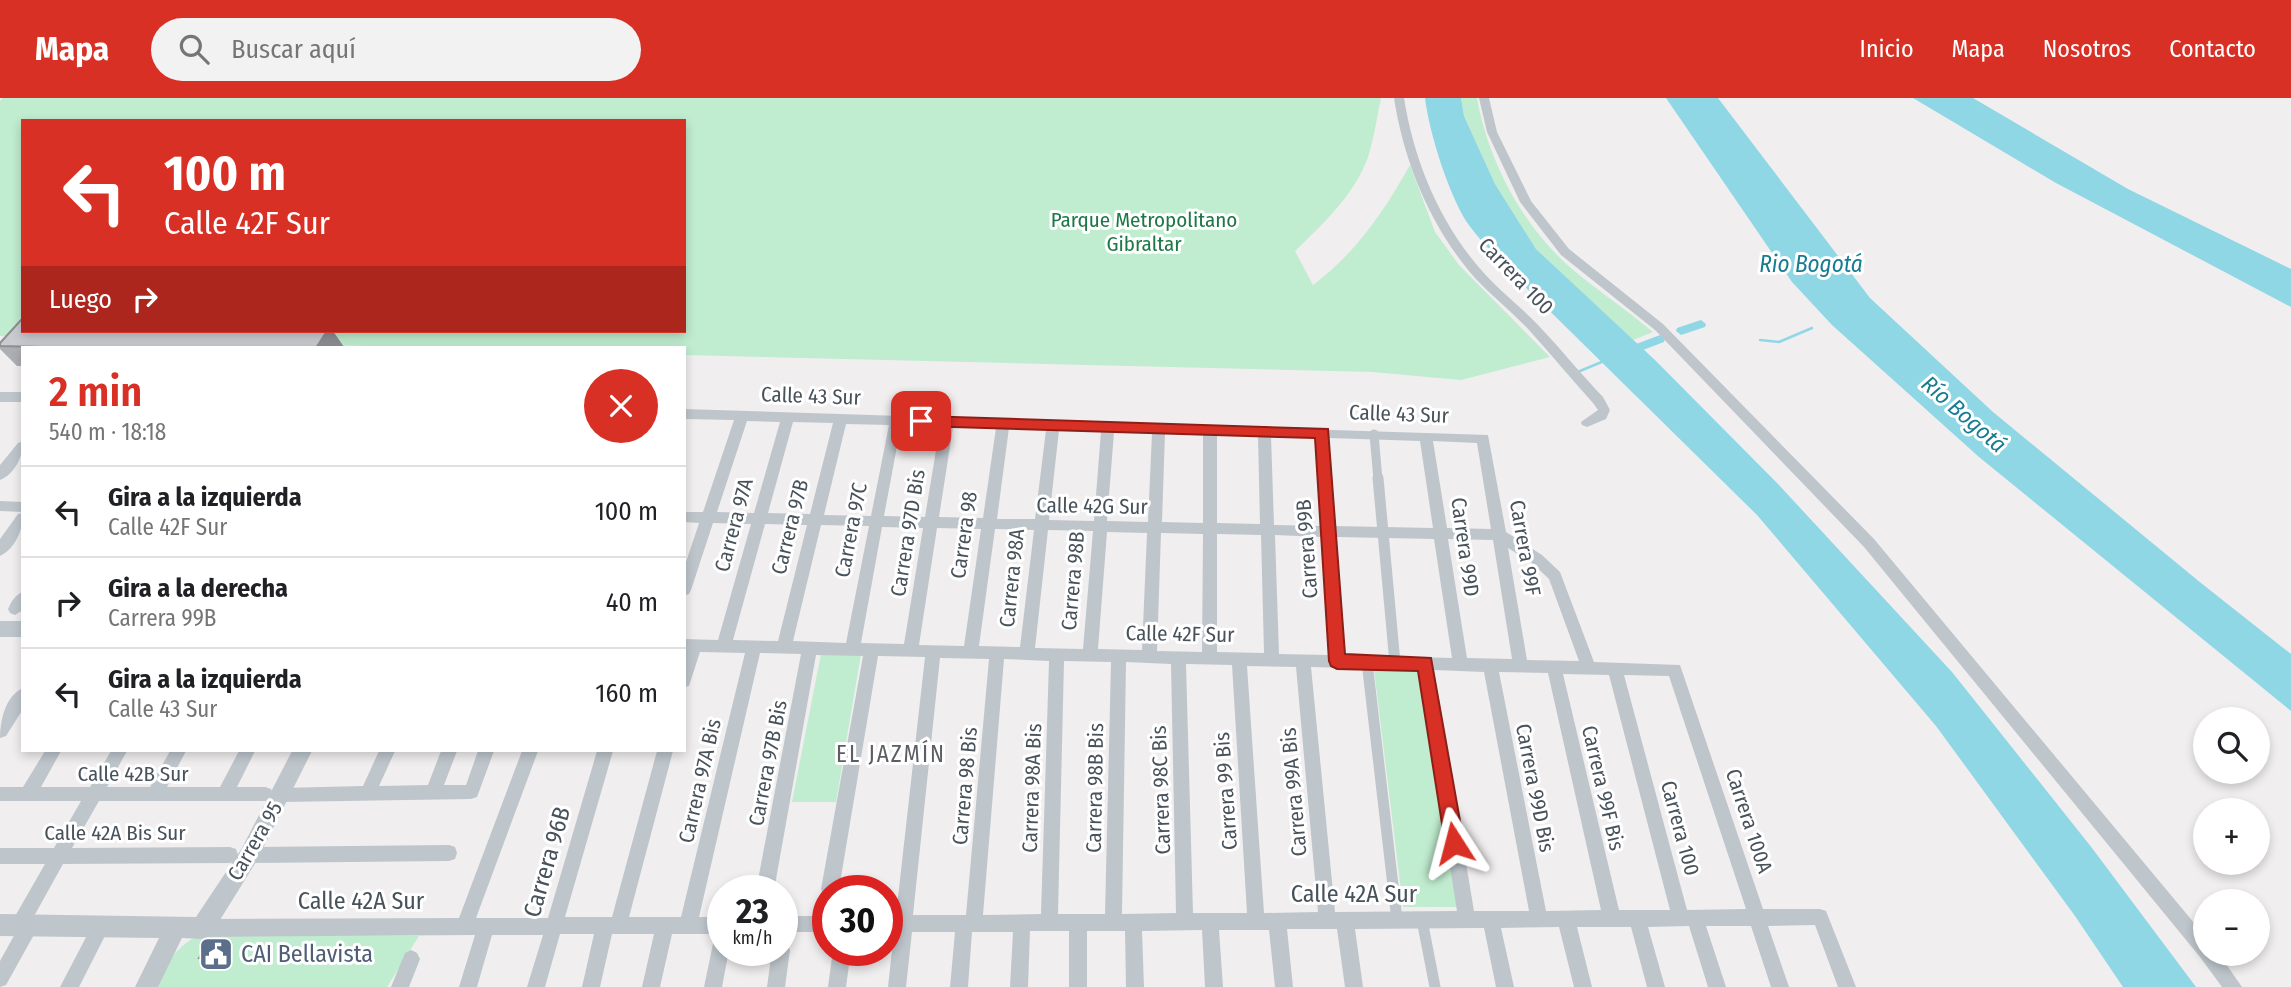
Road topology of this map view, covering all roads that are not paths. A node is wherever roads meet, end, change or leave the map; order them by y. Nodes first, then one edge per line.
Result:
1 (1399, 98) edge
2 (1484, 98) edge
3 (21, 397) edge
4 (2, 399) edge
5 (686, 414) edge
6 (742, 415) junction
7 (788, 417) junction
8 (841, 418) junction
9 (896, 420) junction
10 (947, 422) junction
11 (1587, 422) dead end
12 (1003, 423) junction
13 (1053, 425) junction
14 (1108, 426) junction
15 (1159, 428) junction
16 (1210, 429) junction
17 (1264, 431) junction
18 (1322, 433) junction
19 (1374, 435) junction
20 (1426, 436) junction
21 (1483, 438) joint
22 (21, 449) edge
23 (0, 475) edge
24 (0, 506) edge
25 (21, 507) edge
26 (686, 517) edge
27 (708, 517) junction
28 (760, 519) junction
29 (816, 520) junction
30 (21, 521) edge
31 (876, 522) junction
32 (931, 523) junction
33 (989, 524) junction
34 (1041, 526) junction
35 (1100, 527) junction
36 (1154, 528) junction
37 (1210, 530) junction
38 (1268, 531) junction
39 (1329, 532) junction
40 (1383, 533) junction
41 (1441, 534) junction
42 (1499, 535) junction
43 (0, 550) edge
44 (686, 584) edge
45 (0, 629) edge
46 (21, 629) edge
47 (689, 645) edge
48 (724, 646) junction
49 (754, 646) junction
50 (784, 647) junction
51 (810, 648) junction
52 (852, 649) junction
53 (872, 649) junction
54 (911, 650) junction
55 (933, 651) junction
56 (971, 652) junction
57 (997, 652) junction
58 (1027, 653) junction
59 (1057, 654) junction
60 (1090, 655) junction
61 (1119, 656) junction
62 (1149, 657) junction
63 (1178, 657) junction
64 (1209, 658) junction
65 (1239, 659) junction
66 (1272, 660) junction
67 (1303, 660) junction
68 (1337, 661) junction
69 (1367, 662) junction
70 (1395, 663) junction
71 (1425, 663) junction
72 (1460, 664) junction
73 (1490, 665) junction
74 (1521, 666) junction
75 (686, 667) edge
76 (1554, 667) junction
77 (1589, 668) junction
78 (1615, 668) junction
79 (1675, 670) joint
80 (21, 698) edge
81 (0, 731) edge
82 (52, 752) edge
83 (118, 752) edge
84 (177, 752) edge
85 (246, 752) edge
86 (301, 752) edge
87 (387, 752) edge
88 (449, 752) edge
89 (486, 752) edge
90 (530, 752) edge
91 (605, 752) edge
92 (665, 752) edge
93 (368, 793) junction
94 (433, 793) junction
95 (0, 794) edge
96 (154, 794) junction
97 (224, 794) junction
98 (273, 794) junction
99 (27, 795) junction
100 (94, 795) junction
101 (449, 853) dead end
102 (240, 855) junction
103 (0, 856) edge
104 (58, 856) junction
105 (768, 875) edge
106 (832, 875) edge
107 (903, 875) edge
108 (1688, 918) junction
109 (1757, 918) junction
110 (1492, 919) junction
111 (1539, 919) junction
112 (1566, 919) junction
113 (1612, 919) junction
114 (1637, 919) junction
115 (1397, 920) junction
116 (1422, 920) junction
117 (1466, 920) junction
118 (1256, 921) junction
119 (1278, 921) junction
120 (1336, 921) junction
121 (1079, 922) junction
122 (1113, 922) junction
123 (1133, 922) junction
124 (1185, 922) junction
125 (1210, 922) junction
126 (969, 923) junction
127 (1022, 923) junction
128 (1049, 923) junction
129 (903, 924) edge
130 (16, 925) edge
131 (664, 925) junction
132 (688, 925) junction
133 (707, 925) edge
134 (101, 926) junction
135 (177, 926) junction
136 (486, 926) junction
137 (554, 926) junction
138 (612, 926) junction
139 (464, 927) junction
140 (202, 928) junction
141 (2193, 936) edge
142 (411, 959) dead end
143 (717, 966) edge
144 (779, 966) edge
145 (840, 966) edge
146 (897, 966) edge
147 (2217, 966) edge
148 (0, 979) edge
149 (69, 987) edge
150 (146, 987) edge
151 (400, 987) edge
152 (468, 987) edge
153 (536, 987) edge
154 (591, 987) edge
155 (652, 987) edge
156 (713, 987) edge
157 (776, 987) edge
158 (837, 987) edge
159 (897, 987) edge
160 (959, 987) edge
161 (1019, 987) edge
162 (1078, 987) edge
163 (1135, 987) edge
164 (1214, 987) edge
165 (1284, 987) edge
166 (1354, 987) edge
167 (1435, 987) edge
168 (1505, 987) edge
169 (1583, 987) edge
170 (1656, 987) edge
171 (1717, 987) edge
172 (1780, 987) edge
173 (1847, 987) edge
174 (2233, 987) edge

1 - 11 street, Carrera 100
2 - 141 street
3 - 4 street
5 - 6 street, Calle 43 Sur
6 - 7 street, Calle 43 Sur
6 - 27 street
7 - 8 street, Calle 43 Sur
7 - 28 street, Carrera 97A
8 - 9 street, Calle 43 Sur
8 - 29 street, Carrera 97B
9 - 10 street, Calle 43 Sur
9 - 31 street, Carrera 97C
10 - 12 street, Calle 43 Sur
10 - 32 street, Carrera 97D Bis
12 - 13 street, Calle 43 Sur
12 - 33 street, Carrera 98
13 - 14 street, Calle 43 Sur
13 - 34 street, Carrera 98A
14 - 15 street, Calle 43 Sur
14 - 35 street, Carrera 98B
15 - 16 street, Calle 43 Sur
15 - 36 street
16 - 17 street, Calle 43 Sur
16 - 37 street
17 - 18 street, Calle 43 Sur
17 - 38 street
18 - 19 street, Calle 43 Sur
18 - 39 street, Carrera 99B
19 - 20 street, Calle 43 Sur
19 - 40 street
20 - 21 street, Calle 43 Sur
20 - 41 street, Carrera 99D
21 - 42 street, Carrera 99F
22 - 23 street
24 - 25 street
26 - 27 street, Calle 42G Sur
27 - 28 street, Calle 42G Sur
27 - 44 street
28 - 29 street, Calle 42G Sur
28 - 48 street, Carrera 97A
29 - 31 street, Calle 42G Sur
29 - 50 street, Carrera 97B
30 - 43 street
31 - 32 street, Calle 42G Sur
31 - 52 street, Carrera 97C
32 - 33 street, Calle 42G Sur
32 - 54 street, Carrera 97D Bis
33 - 34 street, Calle 42G Sur
33 - 56 street, Carrera 98
34 - 35 street, Calle 42G Sur
34 - 58 street, Carrera 98A
35 - 36 street, Calle 42G Sur
35 - 60 street, Carrera 98B
36 - 37 street, Calle 42G Sur
36 - 62 street
37 - 38 street, Calle 42G Sur
37 - 64 street
38 - 39 street, Calle 42G Sur
38 - 66 street
39 - 40 street, Calle 42G Sur
39 - 68 street, Carrera 99B
40 - 41 street, Calle 42G Sur
40 - 70 street
41 - 42 street, Calle 42G Sur
41 - 72 street, Carrera 99D
42 - 74 street, Carrera 99F
42 - 77 street
45 - 46 street
47 - 48 street, Calle 42F Sur
47 - 75 street
48 - 49 street, Calle 42F Sur
49 - 50 street, Calle 42F Sur
49 - 132 street, Carrera 97A Bis
50 - 51 street, Calle 42F Sur
51 - 52 street, Calle 42F Sur
51 - 105 street, Carrera 97B Bis
52 - 53 street, Calle 42F Sur
53 - 54 street, Calle 42F Sur
53 - 106 street
54 - 55 street, Calle 42F Sur
55 - 56 street, Calle 42F Sur
55 - 107 street
56 - 57 street, Calle 42F Sur
57 - 58 street, Calle 42F Sur
57 - 126 street, Carrera 98 Bis
58 - 59 street, Calle 42F Sur
59 - 60 street, Calle 42F Sur
59 - 128 street, Carrera 98A Bis
60 - 61 street, Calle 42F Sur
61 - 62 street, Calle 42F Sur
61 - 122 street, Carrera 98B Bis
62 - 63 street, Calle 42F Sur
63 - 64 street, Calle 42F Sur
63 - 124 street, Carrera 98C Bis
64 - 65 street, Calle 42F Sur
65 - 66 street, Calle 42F Sur
65 - 118 street, Carrera 99 Bis
66 - 67 street, Calle 42F Sur
67 - 68 street, Calle 42F Sur
67 - 120 street, Carrera 99A Bis
68 - 69 street, Calle 42F Sur
69 - 70 street, Calle 42F Sur
69 - 115 street
70 - 71 street, Calle 42F Sur
71 - 72 street, Calle 42F Sur
71 - 117 street
72 - 73 street, Calle 42F Sur
73 - 74 street, Calle 42F Sur
73 - 111 street, Carrera 99D Bis
74 - 76 street, Calle 42F Sur
76 - 77 street, Calle 42F Sur
76 - 113 street, Carrera 99F Bis
77 - 78 street, Calle 42F Sur
78 - 79 street, Calle 42F Sur
78 - 108 street, Carrera 100
79 - 109 street, Carrera 100A
80 - 81 street
82 - 99 street
83 - 100 street
84 - 96 street
85 - 97 street
86 - 98 street, Carrera 95
87 - 93 street
88 - 94 street
89 - 94 street, Calle 42B Sur
90 - 139 street
91 - 137 street, Carrera 96B
92 - 138 street
93 - 94 street, Calle 42B Sur
93 - 98 street, Calle 42B Sur
95 - 99 street, Calle 42B Sur
96 - 97 street, Calle 42B Sur
96 - 100 street, Calle 42B Sur
97 - 98 street, Calle 42B Sur
98 - 102 street, Carrera 95
99 - 100 street, Calle 42B Sur
100 - 104 street
101 - 102 street, Calle 42A Bis Sur
102 - 104 street, Calle 42A Bis Sur
102 - 140 street, Carrera 95
103 - 104 street, Calle 42A Bis Sur
104 - 130 street
108 - 109 street, Calle 42A Sur
108 - 114 street, Calle 42A Sur
108 - 171 street, Carrera 100
109 - 172 street, Carrera 100A
109 - 173 street, Calle 42A Sur
110 - 111 street, Calle 42A Sur
110 - 117 street, Calle 42A Sur
110 - 168 street
111 - 112 street, Calle 42A Sur
112 - 113 street, Calle 42A Sur
112 - 169 street
113 - 114 street, Calle 42A Sur
114 - 170 street
115 - 116 street, Calle 42A Sur
115 - 120 street, Calle 42A Sur
116 - 117 street, Calle 42A Sur
116 - 167 street
118 - 119 street, Calle 42A Sur
118 - 125 street, Calle 42A Sur
119 - 120 street, Calle 42A Sur
119 - 165 street
120 - 166 street
121 - 122 street, Calle 42A Sur
121 - 128 street, Calle 42A Sur
121 - 162 street
122 - 123 street, Calle 42A Sur
123 - 124 street, Calle 42A Sur
123 - 163 street
124 - 125 street, Calle 42A Sur
125 - 164 street
126 - 127 street, Calle 42A Sur
126 - 129 street, Calle 42A Sur
126 - 160 street
127 - 128 street, Calle 42A Sur
127 - 161 street
130 - 134 street, Calle 42A Sur
130 - 148 street
131 - 132 street, Calle 42A Sur
131 - 138 street, Calle 42A Sur
131 - 155 street
132 - 133 street, Calle 42A Sur
134 - 135 street, Calle 42A Sur
134 - 149 street
135 - 140 street, Calle 42A Sur
135 - 150 street
136 - 137 street, Calle 42A Sur
136 - 139 street, Calle 42A Sur
136 - 152 street
137 - 138 street, Calle 42A Sur
137 - 153 street, Carrera 96B
138 - 154 street
139 - 140 street, Calle 42A Sur
142 - 151 street
143 - 156 street
144 - 157 street
145 - 158 street
146 - 159 street
147 - 174 street

